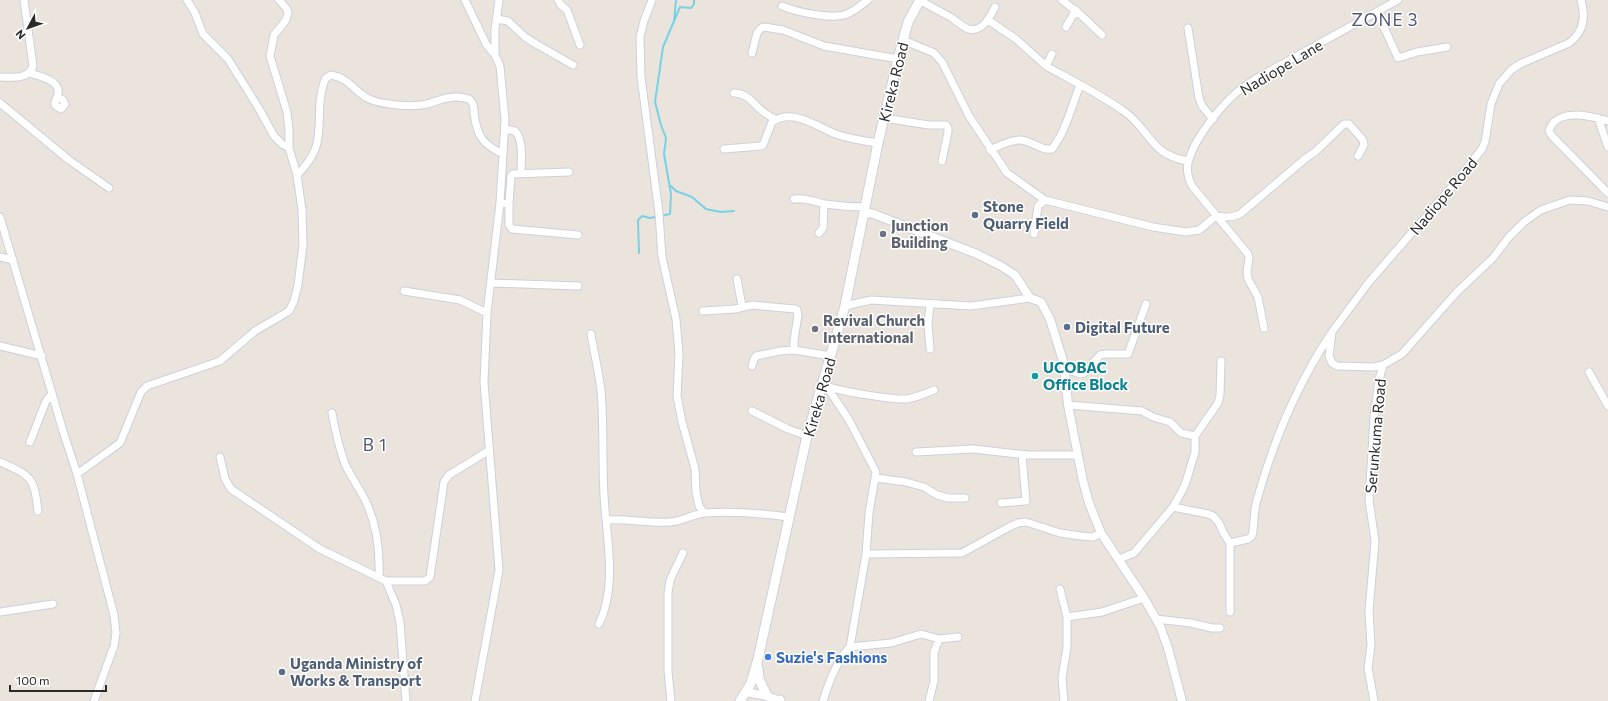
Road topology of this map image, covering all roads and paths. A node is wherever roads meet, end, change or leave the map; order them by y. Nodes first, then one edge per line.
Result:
1 (24, 0) edge
2 (187, 0) edge
3 (279, 0) edge
4 (465, 0) edge
5 (499, 0) edge
6 (558, 0) edge
7 (652, 0) edge
8 (868, 0) edge
9 (920, 0) edge
10 (1062, 0) edge
11 (1398, 0) edge
12 (1582, 0) edge
13 (782, 6) dead end
14 (995, 7) dead end
15 (1076, 10) junction
16 (1376, 12) junction
17 (497, 19) junction
18 (988, 20) junction
19 (1066, 27) dead end
20 (1188, 28) dead end
21 (1102, 35) dead end
22 (903, 40) junction
23 (580, 45) dead end
24 (1447, 47) dead end
25 (752, 53) dead end
26 (1052, 54) dead end
27 (495, 55) junction
28 (898, 59) junction
29 (573, 65) dead end
30 (1046, 66) junction
31 (29, 73) junction
32 (0, 77) edge
33 (1080, 85) junction
34 (734, 93) dead end
35 (57, 97) dead end
36 (0, 102) edge
37 (884, 118) junction
38 (1598, 118) junction
39 (1213, 119) junction
40 (776, 120) junction
41 (1608, 121) edge
42 (505, 129) junction
43 (878, 143) junction
44 (1608, 147) edge
45 (289, 148) junction
46 (724, 149) dead end
47 (990, 150) junction
48 (503, 154) junction
49 (1358, 156) dead end
50 (942, 161) dead end
51 (1188, 161) junction
52 (521, 172) junction
53 (569, 172) dead end
54 (297, 175) junction
55 (109, 188) dead end
56 (1608, 193) edge
57 (794, 199) dead end
58 (1045, 200) junction
59 (500, 203) junction
60 (509, 204) junction
61 (824, 204) junction
62 (1608, 207) edge
63 (865, 210) junction
64 (1216, 216) junction
65 (0, 217) edge
66 (819, 233) dead end
67 (1034, 234) dead end
68 (578, 235) dead end
69 (0, 257) edge
70 (13, 260) junction
71 (737, 279) dead end
72 (491, 283) junction
73 (578, 286) dead end
74 (404, 291) dead end
75 (1030, 298) junction
76 (930, 304) junction
77 (1146, 304) dead end
78 (742, 306) junction
79 (846, 306) junction
80 (703, 311) dead end
81 (487, 313) junction
82 (1264, 328) dead end
83 (1332, 332) junction
84 (591, 334) dead end
85 (0, 346) edge
86 (930, 349) dead end
87 (794, 350) junction
88 (42, 356) junction
89 (831, 356) junction
90 (1221, 361) dead end
91 (1383, 365) junction
92 (752, 366) dead end
93 (1064, 368) junction
94 (1589, 372) dead end
95 (825, 384) junction
96 (934, 390) dead end
97 (52, 394) junction
98 (1068, 405) junction
99 (1608, 406) edge
100 (752, 411) dead end
101 (332, 413) dead end
102 (808, 436) junction
103 (1195, 436) junction
104 (30, 442) dead end
105 (488, 451) junction
106 (916, 452) dead end
107 (1022, 455) junction
108 (1078, 455) junction
109 (220, 457) dead end
110 (0, 462) edge
111 (77, 474) junction
112 (876, 478) junction
113 (965, 498) dead end
114 (1001, 503) dead end
115 (1173, 507) junction
116 (38, 511) dead end
117 (704, 514) junction
118 (788, 517) junction
119 (607, 520) junction
120 (1101, 533) junction
121 (1230, 543) junction
122 (683, 553) dead end
123 (866, 554) junction
124 (1119, 559) junction
125 (379, 577) junction
126 (386, 581) junction
127 (1060, 589) dead end
128 (1144, 598) junction
129 (53, 604) dead end
130 (0, 612) edge
131 (1230, 612) dead end
132 (1067, 617) junction
133 (1156, 619) junction
134 (599, 624) dead end
135 (1220, 628) dead end
136 (958, 637) dead end
137 (938, 639) junction
138 (850, 648) junction
139 (758, 659) junction
140 (746, 692) junction
141 (767, 696) junction
142 (94, 701) edge
143 (406, 701) edge
144 (475, 701) edge
145 (671, 701) edge
146 (740, 701) edge
147 (779, 701) edge
148 (823, 701) edge
149 (929, 701) edge
150 (1064, 701) edge
151 (1182, 701) edge
152 (1374, 701) edge

1 - 31 street
2 - 45 street
3 - 45 street
4 - 27 street
5 - 17 street
6 - 23 street
7 - 117 street
8 - 13 street
9 - 18 street
9 - 22 main road, Kireka Road
10 - 15 street
11 - 16 street, Nadiope Lane
12 - 83 street, Nadiope Road
14 - 18 street
15 - 19 street
15 - 21 street
16 - 24 street
16 - 39 street, Nadiope Lane
17 - 27 street
17 - 29 street
18 - 30 street
20 - 39 street
22 - 28 main road, Kireka Road
22 - 47 street
25 - 28 street
26 - 30 street
27 - 42 street
28 - 37 main road, Kireka Road
30 - 33 street
31 - 32 street
31 - 35 street
33 - 47 street
33 - 51 street
34 - 40 street
36 - 55 street
37 - 43 main road, Kireka Road
37 - 50 street
38 - 41 street
38 - 44 street
38 - 56 street
39 - 51 street, Nadiope Lane
40 - 43 street
40 - 46 street
42 - 48 street
42 - 52 street
43 - 63 main road, Kireka Road
45 - 54 street
47 - 58 street
48 - 54 street
48 - 59 street
49 - 64 street
51 - 64 street, Nadiope Lane
52 - 53 street
52 - 60 street
54 - 111 street
57 - 61 street
58 - 64 street
58 - 67 street
59 - 60 street
59 - 72 street
60 - 68 street
61 - 63 street
61 - 66 street
62 - 91 street, Serunkuma Road
63 - 75 street
63 - 79 main road, Kireka Road
64 - 82 street, Nadiope Lane
65 - 70 street
69 - 70 street
70 - 88 street
71 - 78 street
72 - 73 street
72 - 81 street
74 - 81 street
75 - 76 street
75 - 93 street
76 - 79 street
76 - 86 street
77 - 93 street
78 - 80 street
78 - 87 street
79 - 89 main road, Kireka Road
81 - 105 street
83 - 91 street, Nadiope Road
83 - 121 street
84 - 119 street
85 - 88 street
87 - 89 street
87 - 92 street
88 - 97 street
89 - 95 main road, Kireka Road
90 - 103 street
91 - 152 street, Serunkuma Road
93 - 98 street
94 - 99 street
95 - 96 street
95 - 102 main road, Kireka Road
95 - 112 street
97 - 104 street
97 - 111 street
98 - 103 street
98 - 108 street
100 - 102 street
101 - 125 street
102 - 118 main road, Kireka Road
103 - 115 street
105 - 126 street
105 - 144 street
106 - 107 street
107 - 108 street
107 - 114 street
108 - 120 street
109 - 125 street
110 - 116 street
111 - 142 street
112 - 113 street
112 - 123 street
115 - 121 street
115 - 124 street
117 - 118 street
117 - 119 street
118 - 139 main road, Kireka Road
119 - 134 street
120 - 123 street
120 - 124 street
121 - 131 street
122 - 145 street
123 - 138 street
124 - 128 street
125 - 126 street
126 - 143 street
127 - 132 street
128 - 132 street
128 - 133 street
129 - 130 street
132 - 150 street
133 - 135 street
133 - 151 street
136 - 137 street
137 - 138 street
137 - 149 street
138 - 148 street
139 - 140 main road, Kireka Road
139 - 141 main road
140 - 141 street
140 - 146 main road, Kireka Road
141 - 147 street

